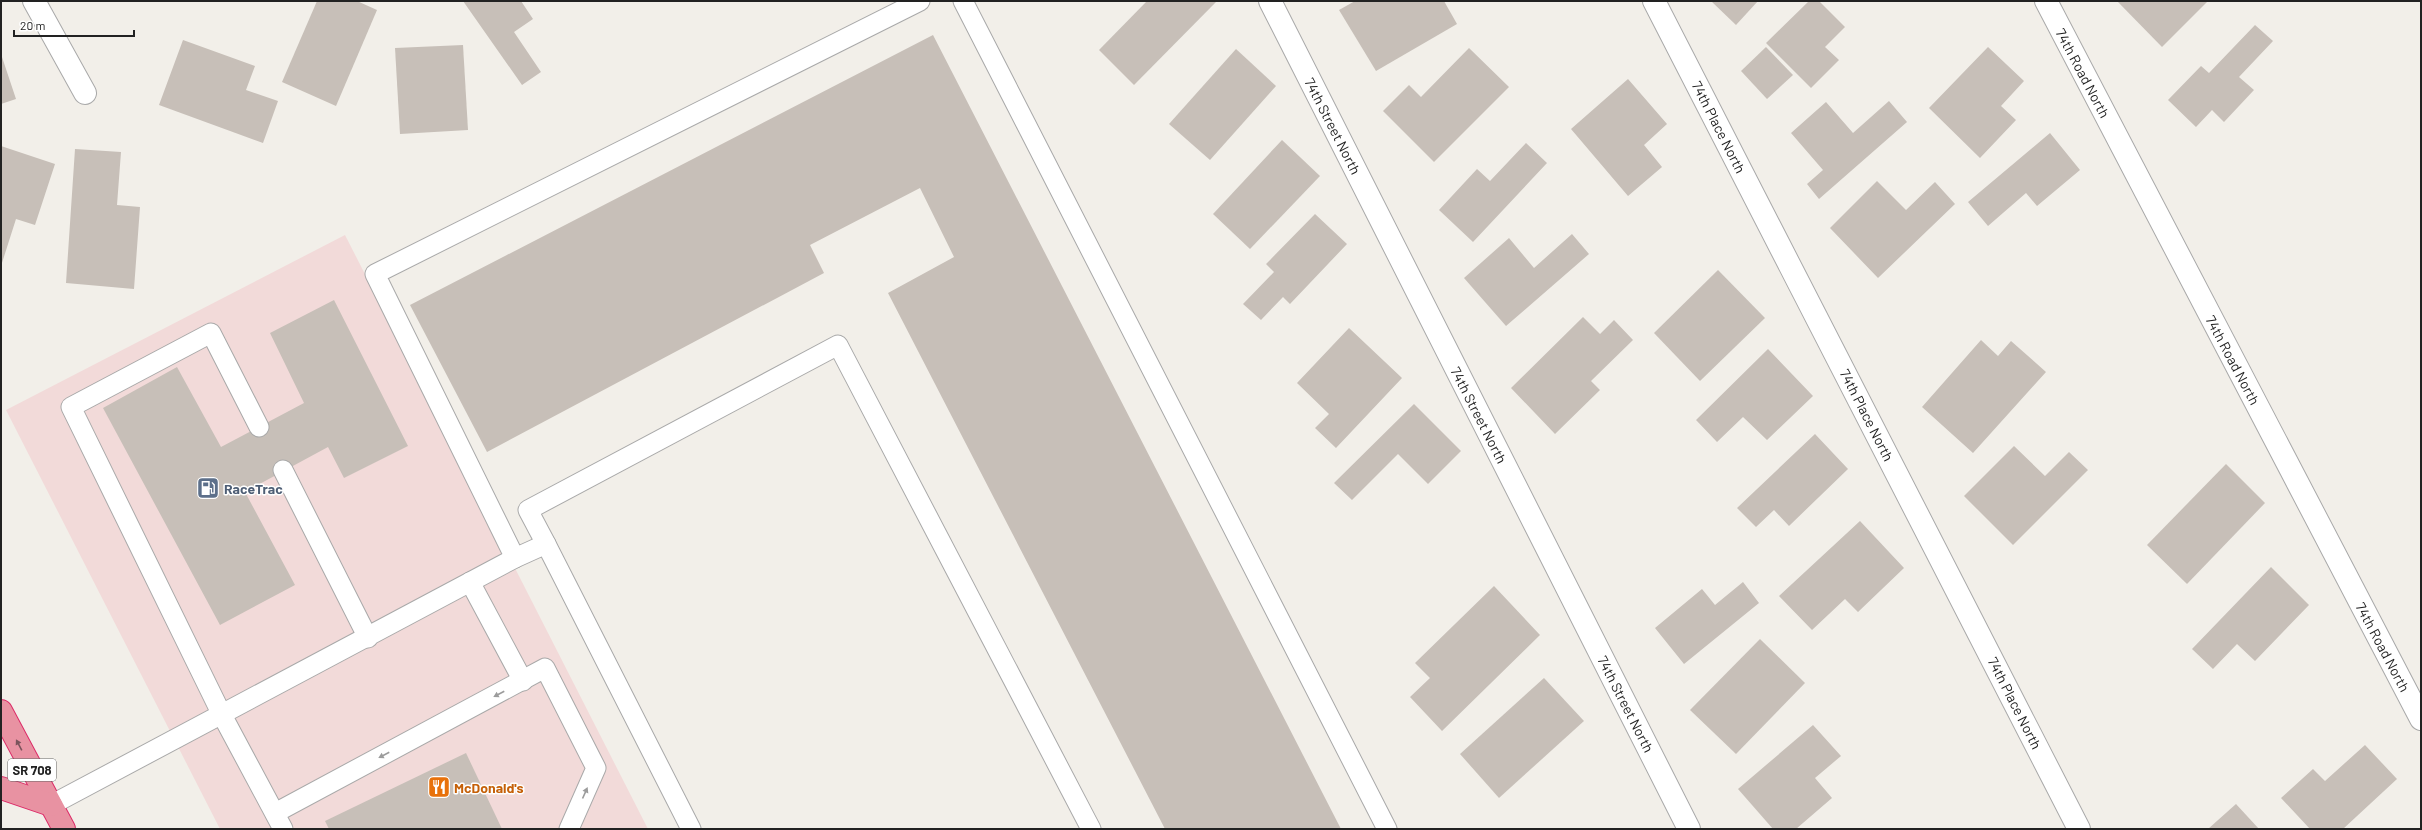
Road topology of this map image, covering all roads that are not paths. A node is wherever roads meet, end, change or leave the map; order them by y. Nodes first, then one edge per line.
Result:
1 (34, 1) edge
2 (920, 1) edge
3 (962, 1) edge
4 (1270, 1) edge
5 (1654, 1) edge
6 (2046, 1) edge
7 (85, 93) dead end
8 (259, 427) dead end
9 (283, 470) dead end
10 (546, 544) junction
11 (515, 558) junction
12 (470, 582) junction
13 (368, 638) junction
14 (523, 680) junction
15 (1, 711) edge
16 (222, 715) junction
17 (2421, 719) edge
18 (1, 788) edge
19 (51, 805) junction
20 (279, 821) edge
21 (64, 829) edge
22 (569, 829) edge
23 (691, 829) edge
24 (1091, 829) edge
25 (1387, 829) edge
26 (1689, 829) edge
27 (2079, 829) edge

1 - 7 street
2 - 11 lane
3 - 25 lane
4 - 26 street, 74th Street North
5 - 27 street, 74th Place North
6 - 17 street, 74th Road North
8 - 16 lane
9 - 13 lane
10 - 11 lane
10 - 23 lane
10 - 24 lane
11 - 12 lane
12 - 13 lane
12 - 14 lane
13 - 16 lane
14 -> 20 lane
22 -> 14 lane
19 -> 15 highway, SR 708
16 - 19 lane
16 - 20 lane
18 - 19 highway
19 - 21 highway, SR 708

